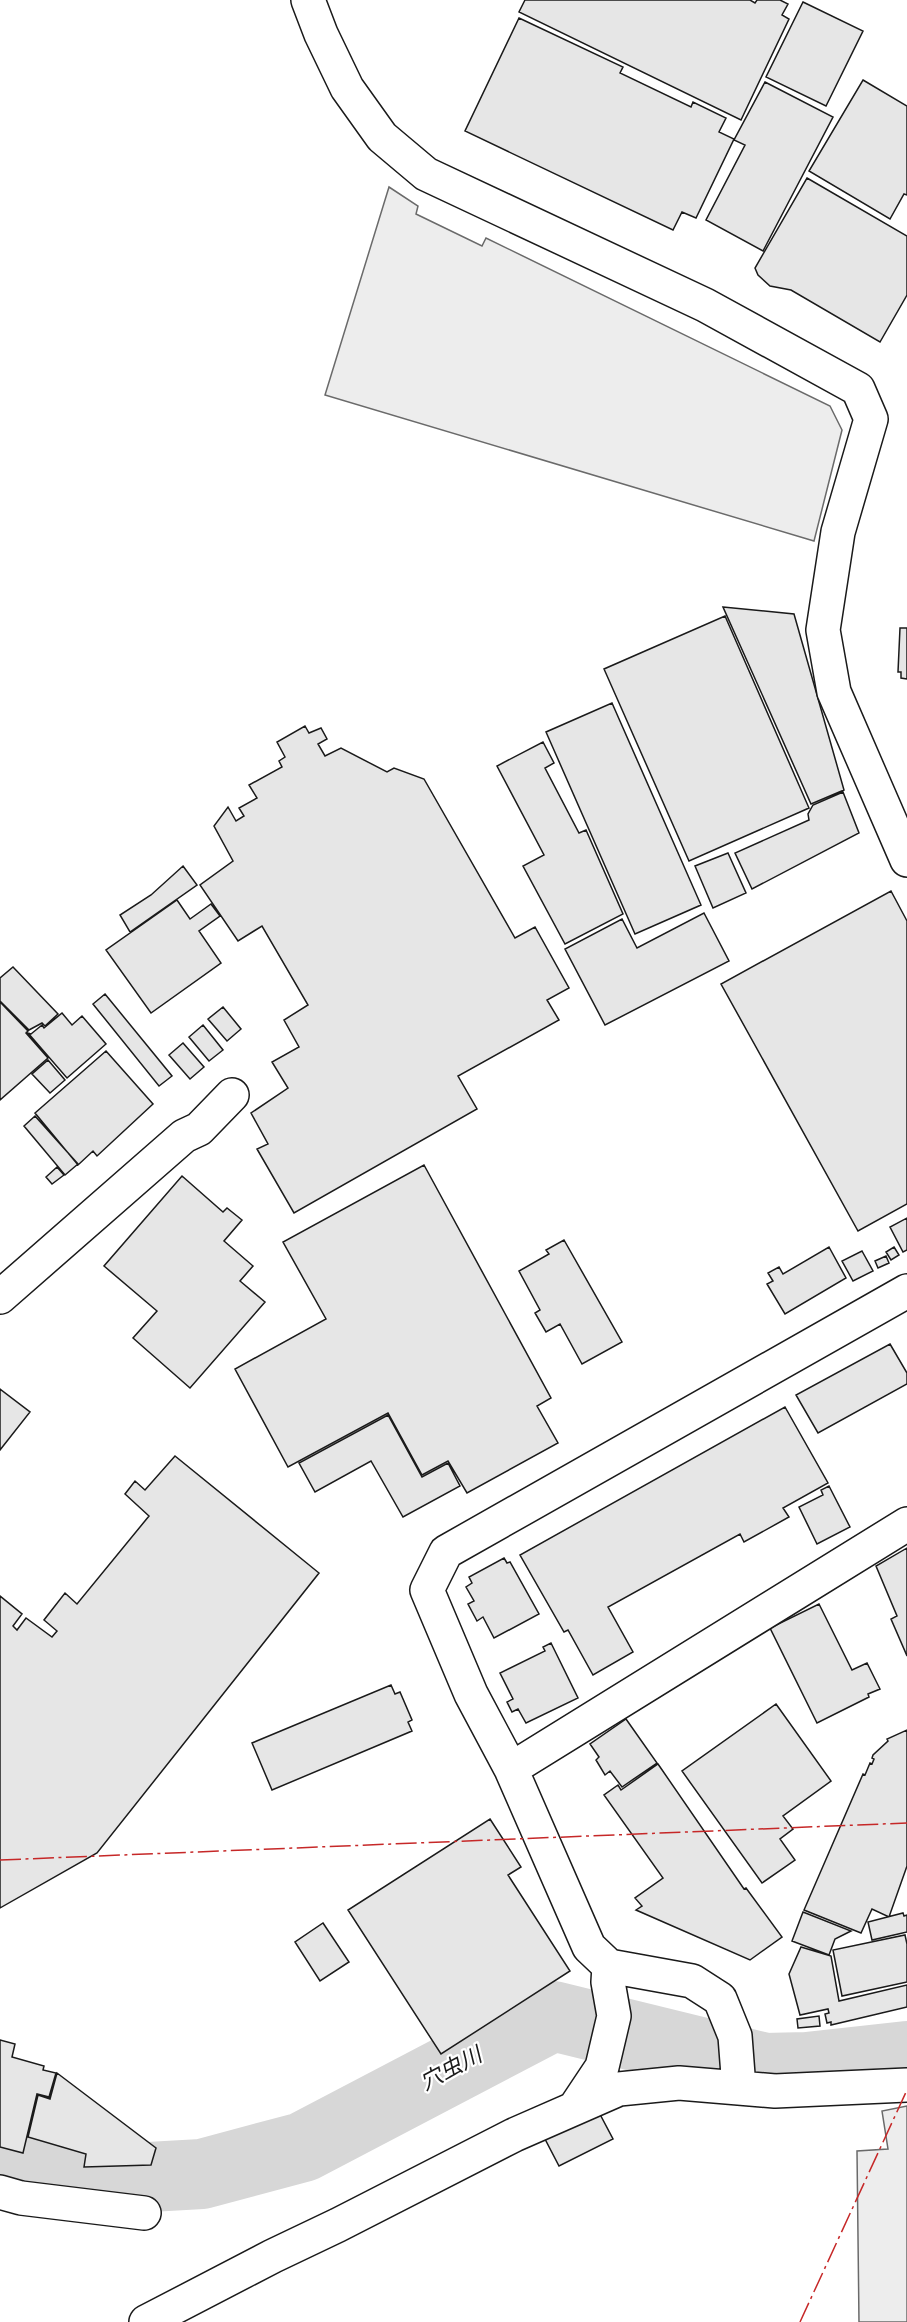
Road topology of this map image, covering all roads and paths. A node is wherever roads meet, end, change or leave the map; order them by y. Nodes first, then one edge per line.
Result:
1 (308, 0) edge
2 (907, 860) edge
3 (232, 1095) dead end
4 (907, 1292) edge
5 (0, 1297) edge
6 (907, 1524) edge
7 (511, 1769) junction
8 (609, 1966) junction
9 (907, 2085) edge
10 (739, 2088) junction
11 (576, 2106) junction
12 (0, 2192) edge
13 (144, 2213) dead end
14 (146, 2322) edge

1 - 2 street
3 - 5 street
4 - 7 street
6 - 7 street
7 - 8 street
8 - 10 street
8 - 11 street
9 - 10 street
10 - 11 street
11 - 14 street
12 - 13 street

